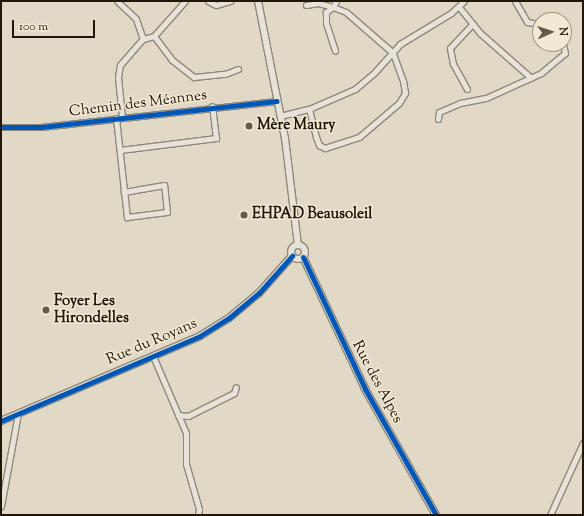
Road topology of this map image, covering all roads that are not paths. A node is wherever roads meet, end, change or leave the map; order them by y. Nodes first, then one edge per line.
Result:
1 (117, 1) edge
2 (185, 1) edge
3 (208, 1) edge
4 (230, 1) edge
5 (258, 1) edge
6 (336, 1) edge
7 (464, 1) edge
8 (515, 1) edge
9 (306, 5) dead end
10 (333, 6) junction
11 (459, 7) junction
12 (532, 23) edge
13 (472, 24) junction
14 (154, 36) junction
15 (143, 39) junction
16 (335, 51) dead end
17 (565, 52) edge
18 (393, 53) junction
19 (238, 69) dead end
20 (531, 78) junction
21 (467, 89) dead end
22 (277, 101) junction
23 (212, 106) junction
24 (309, 109) junction
25 (280, 116) junction
26 (122, 117) junction
27 (116, 118) junction
28 (438, 119) dead end
29 (1, 127) edge
30 (120, 150) junction
31 (124, 192) junction
32 (298, 245) junction
33 (292, 256) junction
34 (303, 257) junction
35 (154, 356) junction
36 (236, 387) dead end
37 (18, 413) junction
38 (178, 415) junction
39 (1, 421) edge
40 (583, 443) edge
41 (1, 506) edge
42 (198, 515) edge
43 (436, 515) edge
44 (550, 515) edge

1 - 15 street
2 - 14 street
3 - 4 street
5 - 22 street
6 - 10 street
7 - 11 street
8 - 12 street
9 - 10 street
10 - 16 street
10 - 18 street
11 - 13 street
11 - 18 street
13 - 20 street
13 - 21 street
14 - 15 street
14 - 19 street
15 - 26 street
17 - 20 street
18 - 24 street
18 - 24 street
20 - 28 street
22 - 23 street, Chemin des Méannes
22 - 25 street
23 - 26 street, Chemin des Méannes
23 - 30 street
24 - 25 street
25 - 32 street
26 - 27 street, Chemin des Méannes
27 - 29 street, Chemin des Méannes
27 - 30 street
30 - 31 street
31 - 31 street
32 - 33 street
32 - 34 street
33 - 34 street
33 - 35 street, Rue du Royans
34 - 43 street, Rue des Alpes
35 - 37 street, Rue du Royans
35 - 38 street
36 - 38 street
37 - 39 street, Rue du Royans
37 - 41 street
38 - 42 street
40 - 44 street

